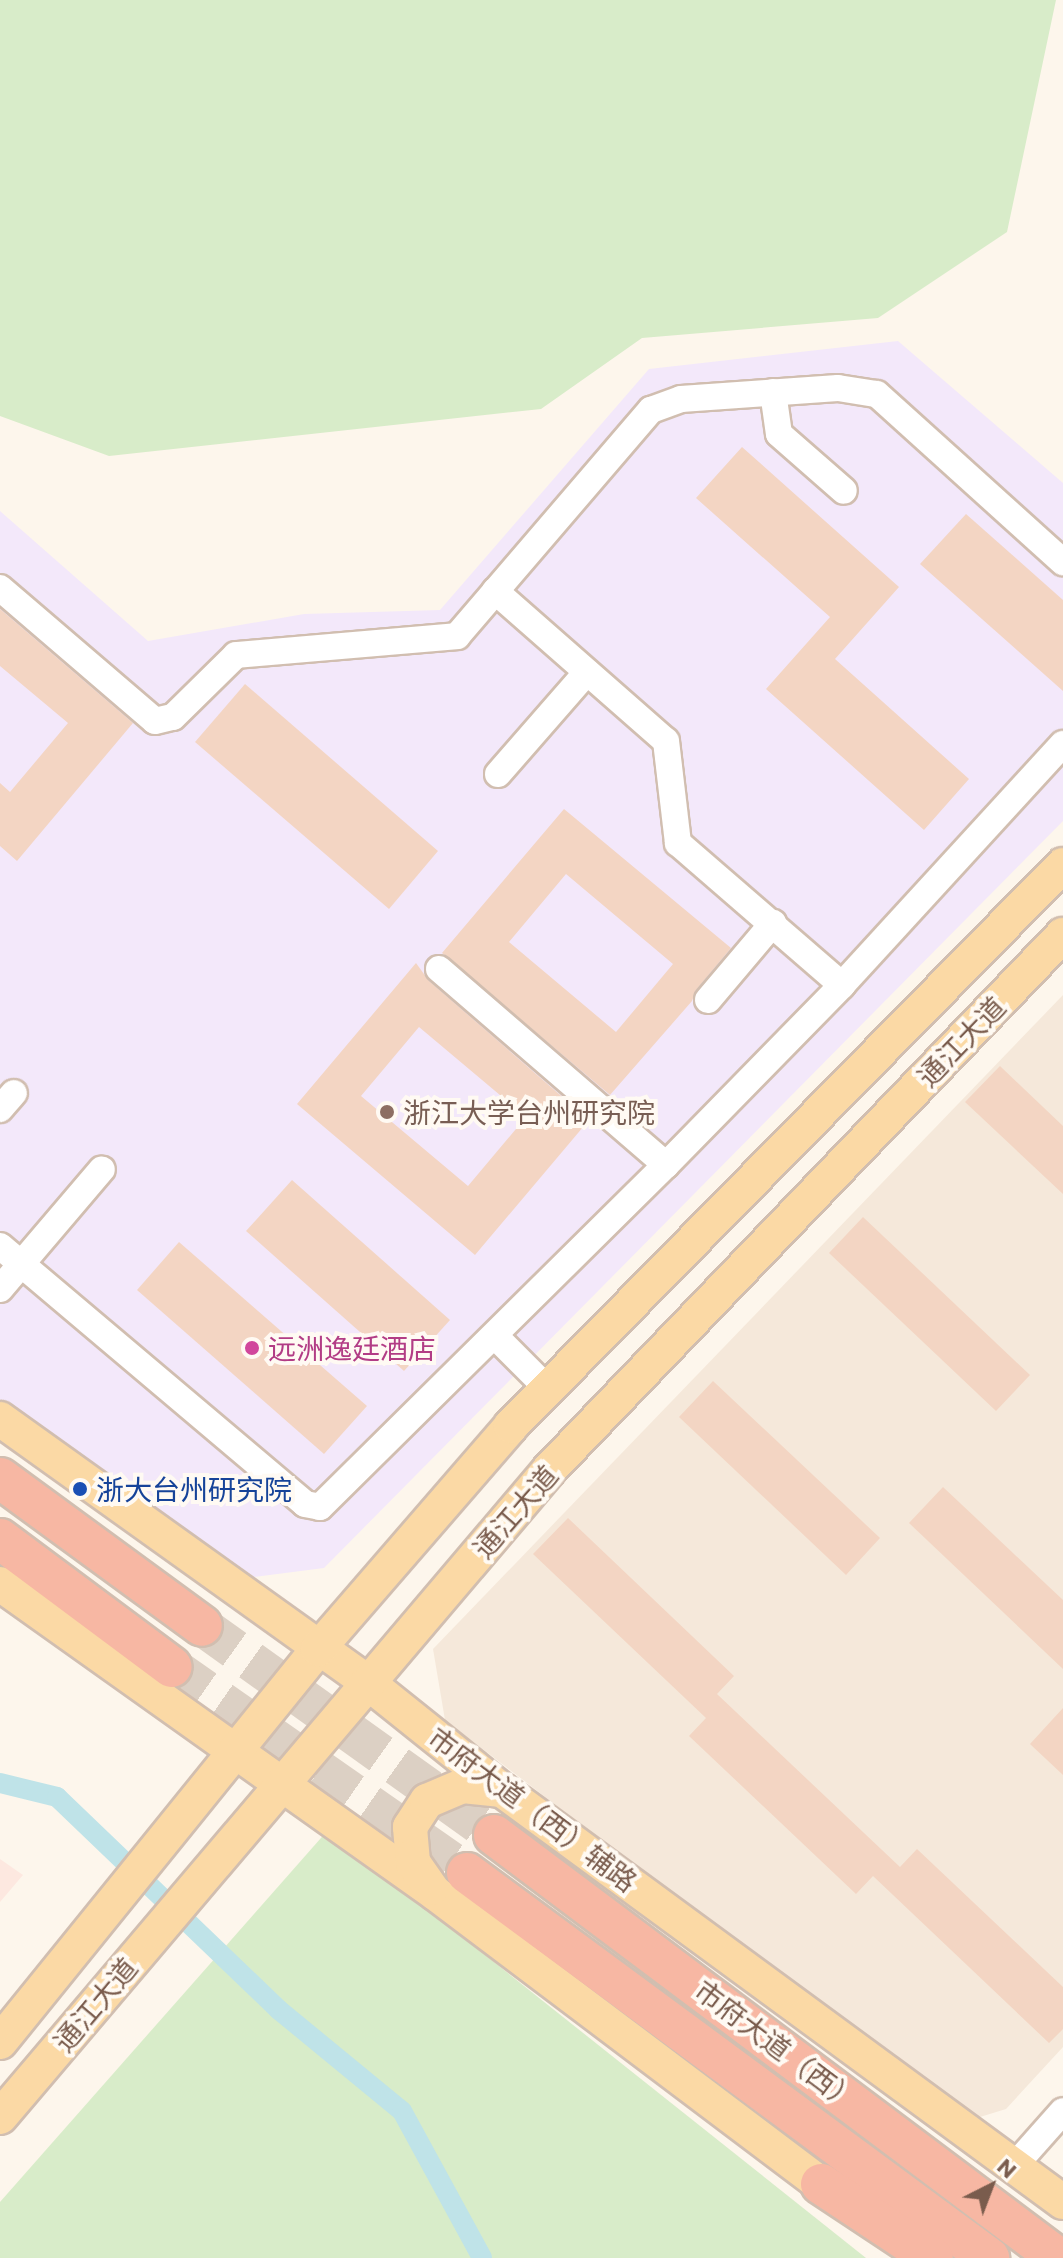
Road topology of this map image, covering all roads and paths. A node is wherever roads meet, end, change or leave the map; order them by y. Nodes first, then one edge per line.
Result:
1 (773, 392) junction
2 (844, 491) dead end
3 (1063, 562) edge
4 (0, 588) edge
5 (495, 591) junction
6 (587, 672) junction
7 (1063, 744) edge
8 (498, 774) dead end
9 (1063, 865) edge
10 (773, 923) junction
11 (1063, 935) edge
12 (439, 969) dead end
13 (842, 985) junction
14 (708, 1000) dead end
15 (666, 1165) junction
16 (102, 1169) dead end
17 (0, 1246) edge
18 (21, 1264) junction
19 (0, 1289) edge
20 (496, 1337) junction
21 (548, 1389) junction
22 (0, 1419) edge
23 (0, 1478) edge
24 (0, 1539) edge
25 (0, 1584) edge
26 (202, 1626) tunnel mouth
27 (318, 1649) junction
28 (172, 1667) tunnel mouth
29 (367, 1682) junction
30 (232, 1754) junction
31 (280, 1786) junction
32 (502, 1790) junction
33 (494, 1835) tunnel mouth
34 (128, 1881) junction
35 (451, 1883) junction
36 (158, 1930) junction
37 (0, 2042) edge
38 (1063, 2111) edge
39 (0, 2117) edge
40 (1017, 2163) junction
41 (821, 2184) junction
42 (1063, 2202) edge
43 (917, 2258) edge
44 (933, 2258) edge
45 (989, 2258) edge
46 (1058, 2258) edge

1 - 2 street
1 - 3 street
1 - 5 street
4 - 5 street
5 - 6 street
6 - 8 street
6 - 10 street
7 - 13 street
9 - 21 main road, 通江大道
10 - 13 street
10 - 14 street
11 - 29 main road, 通江大道
12 - 15 street
13 - 15 street
15 - 20 street
16 - 18 street
17 - 18 street
18 - 19 street
18 - 20 street
20 - 21 street
21 - 27 main road, 通江大道
22 - 27 main road, 市府大道（西）辅路
23 - 26 highway
24 - 28 highway
25 - 30 main road
27 - 29 main road, 市府大道（西）辅路
27 - 30 main road, 通江大道
29 - 31 main road, 通江大道
29 - 32 main road, 市府大道（西）辅路
30 - 31 main road
30 - 34 main road, 通江大道
31 - 35 main road
31 - 36 main road, 通江大道
32 - 35 main road
32 - 40 main road, 市府大道（西）辅路
33 - 46 highway, 市府大道（西）
34 - 36 main road
34 - 37 main road, 通江大道
35 - 41 main road
35 - 45 highway, 市府大道（西）
36 - 39 main road, 通江大道
38 - 40 street
40 - 42 main road, 市府大道（西）辅路
41 - 43 main road
41 - 44 highway

